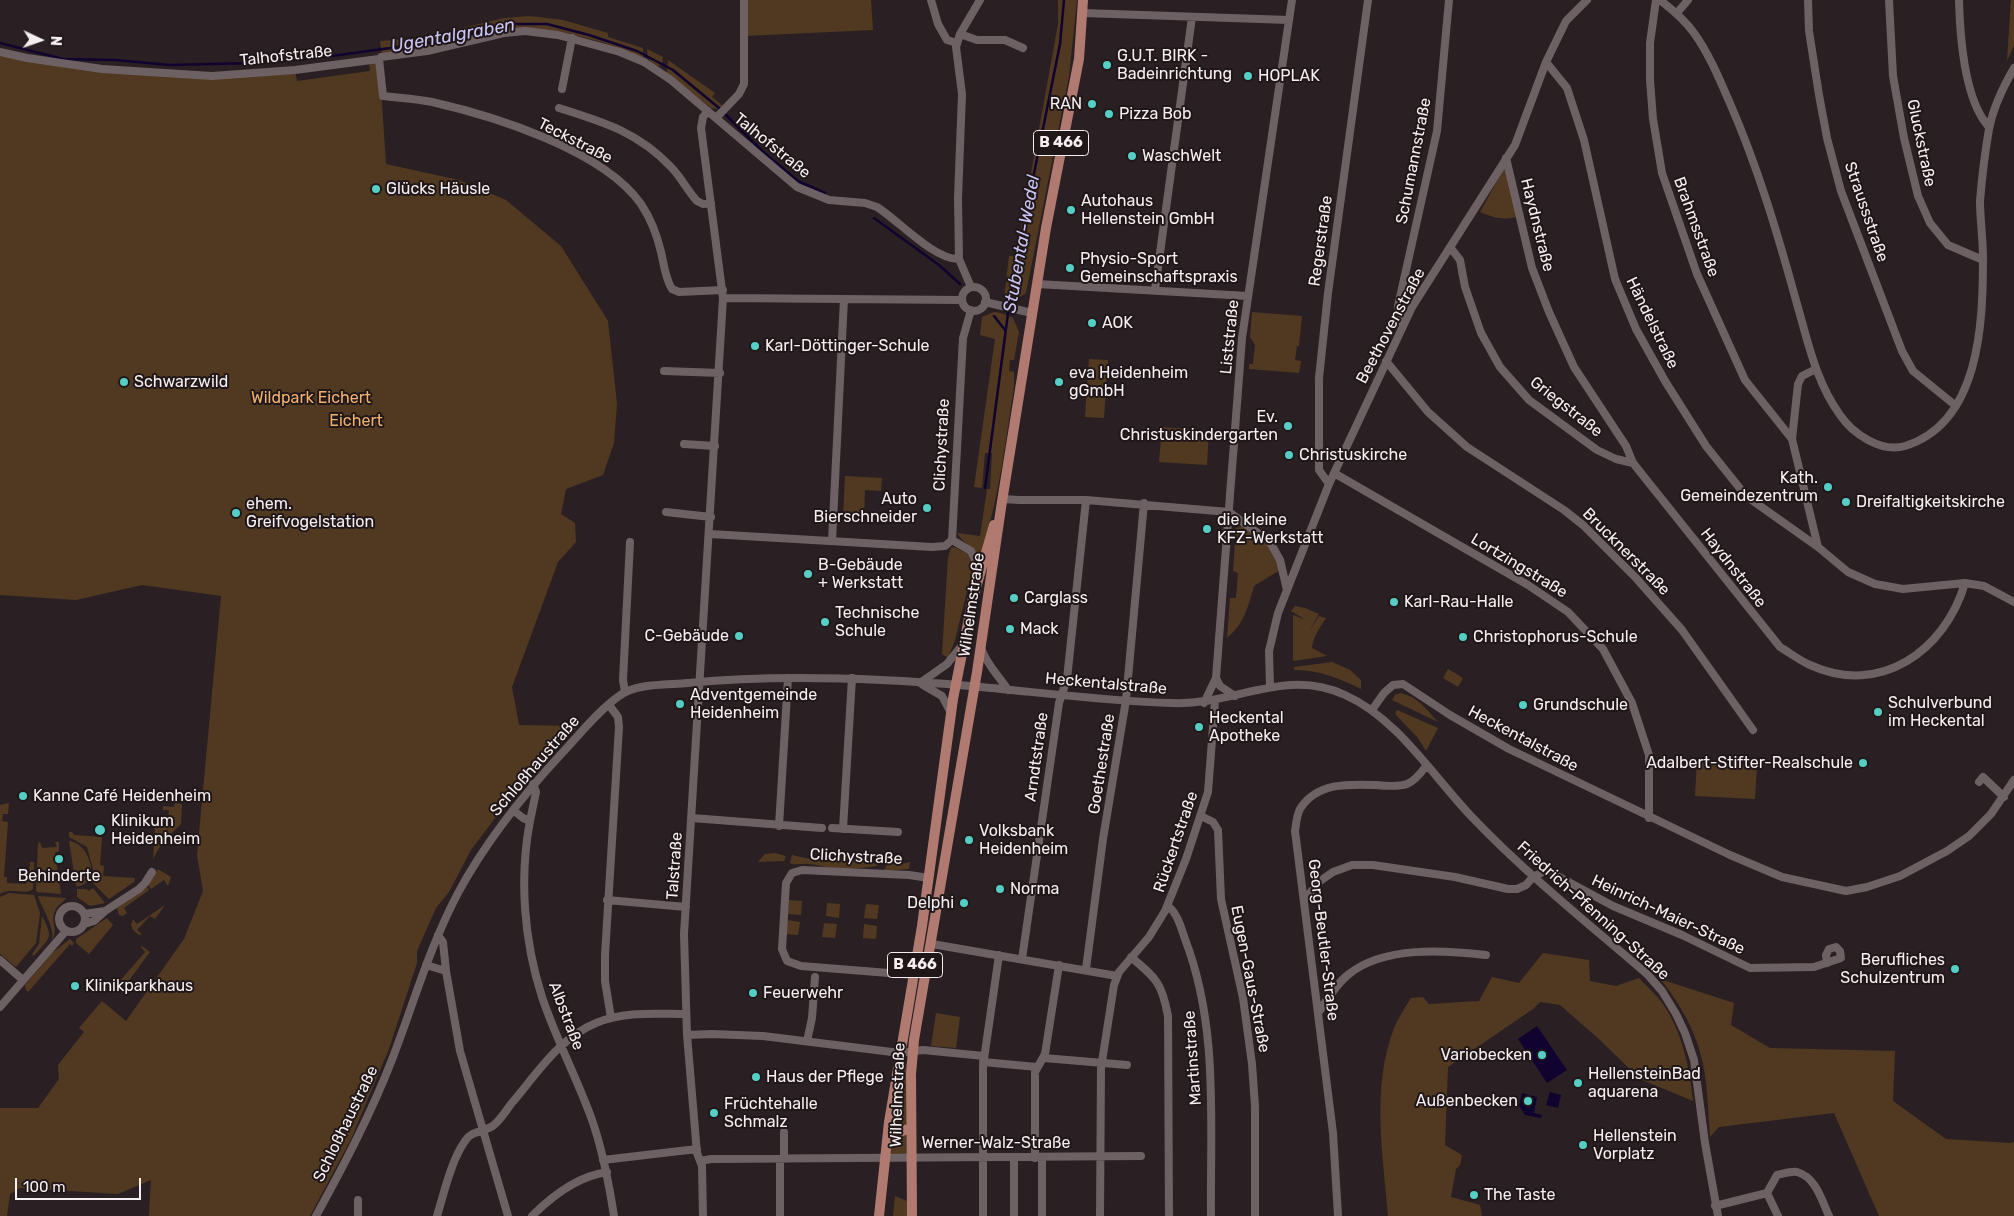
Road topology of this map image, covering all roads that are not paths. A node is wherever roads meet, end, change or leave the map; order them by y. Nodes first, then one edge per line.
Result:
1 (744, 0) edge
2 (931, 0) edge
3 (980, 0) edge
4 (1083, 0) edge
5 (1292, 0) edge
6 (1368, 0) edge
7 (1449, 0) edge
8 (1586, 0) edge
9 (1656, 0) edge
10 (1660, 0) edge
11 (1688, 0) edge
12 (1808, 0) edge
13 (1889, 0) edge
14 (1959, 0) edge
15 (1083, 13) junction
16 (1677, 13) junction
17 (1192, 17) junction
18 (1289, 20) junction
19 (960, 34) junction
20 (572, 38) junction
21 (957, 43) junction
22 (1023, 48) dead end
23 (0, 52) edge
24 (379, 59) junction
25 (1546, 62) junction
26 (2014, 68) edge
27 (562, 89) dead end
28 (559, 108) dead end
29 (708, 111) junction
30 (718, 116) junction
31 (1989, 127) junction
32 (1506, 158) junction
33 (712, 203) junction
34 (1450, 247) junction
35 (960, 258) junction
36 (1983, 260) junction
37 (1037, 284) junction
38 (971, 288) junction
39 (1155, 290) junction
40 (723, 294) junction
41 (1248, 296) junction
42 (844, 299) junction
43 (962, 300) junction
44 (985, 302) junction
45 (970, 310) junction
46 (1032, 313) junction
47 (1402, 326) junction
48 (1386, 361) junction
49 (1816, 369) junction
50 (664, 371) dead end
51 (720, 373) junction
52 (1956, 406) junction
53 (1792, 439) junction
54 (684, 444) dead end
55 (715, 446) junction
56 (1633, 463) junction
57 (1334, 473) junction
58 (1329, 484) junction
59 (1086, 500) junction
60 (1002, 503) junction
61 (1144, 503) junction
62 (666, 512) dead end
63 (1229, 512) junction
64 (711, 517) junction
65 (710, 534) junction
66 (952, 540) junction
67 (832, 541) junction
68 (630, 542) dead end
69 (1818, 547) junction
70 (980, 570) junction
71 (1965, 583) junction
72 (1288, 590) junction
73 (2014, 602) edge
74 (964, 642) junction
75 (981, 648) junction
76 (788, 678) junction
77 (852, 678) junction
78 (1216, 678) junction
79 (700, 682) junction
80 (920, 683) junction
81 (956, 685) junction
82 (974, 686) junction
83 (1270, 687) junction
84 (1008, 690) junction
85 (625, 692) junction
86 (1061, 695) junction
87 (1235, 696) junction
88 (1126, 700) junction
89 (1215, 701) junction
90 (1204, 703) junction
91 (609, 705) junction
92 (1372, 710) junction
93 (951, 713) junction
94 (1753, 730) dead end
95 (1426, 766) junction
96 (2014, 780) edge
97 (1979, 782) dead end
98 (533, 784) junction
99 (2004, 797) junction
100 (513, 810) junction
101 (1201, 816) junction
102 (692, 818) junction
103 (1649, 818) junction
104 (530, 821) junction
105 (779, 826) junction
106 (822, 828) dead end
107 (832, 828) dead end
108 (843, 829) junction
109 (898, 832) dead end
110 (152, 872) dead end
111 (1532, 877) junction
112 (929, 878) junction
113 (608, 900) junction
114 (1304, 900) junction
115 (1168, 906) junction
116 (686, 907) junction
117 (105, 911) junction
118 (84, 914) junction
119 (84, 924) junction
120 (66, 931) junction
121 (438, 935) junction
122 (932, 944) junction
123 (999, 955) junction
124 (1486, 955) dead end
125 (1131, 957) junction
126 (1022, 959) junction
127 (0, 960) edge
128 (1827, 963) dead end
129 (426, 965) junction
130 (1059, 965) junction
131 (1086, 969) junction
132 (446, 971) junction
133 (914, 975) junction
134 (1117, 976) junction
135 (815, 977) dead end
136 (23, 980) junction
137 (0, 1007) edge
138 (1318, 1013) junction
139 (686, 1014) junction
140 (611, 1018) junction
141 (687, 1036) junction
142 (807, 1041) junction
143 (562, 1045) junction
144 (913, 1051) junction
145 (900, 1053) junction
146 (1044, 1058) junction
147 (983, 1059) junction
148 (1101, 1063) junction
149 (1127, 1065) dead end
150 (1037, 1067) junction
151 (889, 1122) junction
152 (911, 1128) junction
153 (482, 1130) junction
154 (784, 1132) dead end
155 (697, 1148) junction
156 (1141, 1156) dead end
157 (911, 1157) junction
158 (1100, 1157) junction
159 (885, 1158) junction
160 (982, 1158) junction
161 (1014, 1158) junction
162 (1039, 1158) junction
163 (782, 1159) junction
164 (604, 1160) junction
165 (701, 1161) junction
166 (607, 1172) junction
167 (1767, 1193) junction
168 (358, 1200) dead end
169 (1715, 1206) junction
170 (316, 1216) edge
171 (358, 1216) edge
172 (437, 1216) edge
173 (508, 1216) edge
174 (532, 1216) edge
175 (614, 1216) edge
176 (703, 1216) edge
177 (780, 1216) edge
178 (878, 1216) edge
179 (912, 1216) edge
180 (983, 1216) edge
181 (1014, 1216) edge
182 (1042, 1216) edge
183 (1100, 1216) edge
184 (1169, 1216) edge
185 (1211, 1216) edge
186 (1255, 1216) edge
187 (1338, 1216) edge
188 (1718, 1216) edge
189 (1778, 1216) edge
190 (1829, 1216) edge

1 - 30 street
2 - 21 street
3 - 19 street
4 - 15 main road, Wilhelmstraße / B 466
5 - 18 street, Liststraße
6 - 58 street, Regerstraße
7 - 47 street, Schumannstraße
8 - 25 street, Beethovenstraße
9 - 53 street, Brahmsstraße
10 - 16 street
11 - 16 street
12 - 52 street, Straussstraße
13 - 36 street, Gluckstraße
14 - 31 street
15 - 17 street
15 - 37 main road, Wilhelmstraße / B 466
16 - 49 street
17 - 18 street
17 - 39 street
18 - 41 street, Liststraße
19 - 21 street
19 - 22 street
20 - 24 street, Talhofstraße
20 - 27 street
20 - 29 street, Talhofstraße
21 - 35 street
23 - 24 street, Talhofstraße
24 - 40 street, Teckstraße
25 - 32 street, Beethovenstraße
25 - 69 street, Händelstraße
26 - 31 street
28 - 33 street
29 - 30 street, Talhofstraße
29 - 33 street, Talstraße
30 - 35 street, Talhofstraße
31 - 36 street
32 - 34 street, Beethovenstraße
32 - 56 street, Haydnstraße
33 - 40 street, Talstraße
34 - 47 street, Beethovenstraße
34 - 56 street, Griegstraße
35 - 38 street
36 - 52 street
37 - 39 street
37 - 46 main road, Wilhelmstraße / B 466
38 - 43 street
38 - 44 street
39 - 41 street
40 - 42 street, Teckstraße
40 - 51 street, Talstraße
41 - 63 street, Liststraße
42 - 43 street, Teckstraße
42 - 67 street
43 - 45 street
44 - 45 street
44 - 46 street
45 - 66 street, Clichystraße
46 - 60 main road, Wilhelmstraße / B 466
47 - 48 street, Beethovenstraße
48 - 57 street, Beethovenstraße
48 - 94 street, Brucknerstraße
49 - 52 street
49 - 53 street
50 - 51 street
51 - 55 street, Talstraße
53 - 69 street
54 - 55 street
55 - 64 street, Talstraße
56 - 71 street, Haydnstraße
57 - 58 street, Beethovenstraße
57 - 103 street, Lortzingstraße
58 - 72 street, Beethovenstraße
59 - 60 street
59 - 61 street
59 - 86 street, Arndtstraße
60 - 70 main road, B 466
60 - 75 main road, Wilhelmstraße / B 466
61 - 63 street
61 - 88 street, Goethestraße
62 - 64 street
63 - 72 street
63 - 78 street, Liststraße
64 - 65 street, Talstraße
65 - 67 street
65 - 79 street, Talstraße
66 - 67 street
66 - 70 street
68 - 85 street
69 - 71 street, Händelstraße
70 - 74 main road, B 466
71 - 73 street, Händelstraße
72 - 83 street, Beethovenstraße
74 - 80 street
74 - 81 main road, B 466
75 - 82 main road, Wilhelmstraße / B 466
75 - 84 street
76 - 77 street, Schloßhaustraße
76 - 79 street, Schloßhaustraße
76 - 105 street
77 - 80 street, Schloßhaustraße
77 - 108 street
78 - 87 street
78 - 90 street, Liststraße
79 - 85 street, Schloßhaustraße
79 - 102 street, Talstraße
80 - 81 street, Schloßhaustraße
80 - 93 street, Schloßhaustraße
81 - 82 street, Schloßhaustraße
81 - 93 main road, B 466
82 - 84 street, Heckentalstraße
82 - 122 main road, Wilhelmstraße / B 466
83 - 87 street, Heckentalstraße
83 - 92 street, Heckentalstraße
84 - 86 street, Heckentalstraße
85 - 91 street, Schloßhaustraße
86 - 88 street, Heckentalstraße
86 - 126 street, Arndtstraße
87 - 89 street, Heckentalstraße
88 - 90 street, Heckentalstraße
88 - 131 street, Goethestraße
89 - 90 street, Heckentalstraße
89 - 101 street, Rückertstraße
91 - 98 street, Schloßhaustraße
91 - 113 street
92 - 95 street, Friedrich-Pfenning-Straße
92 - 103 street, Heckentalstraße
93 - 112 main road, B 466
95 - 111 street, Friedrich-Pfenning-Straße
95 - 114 street, Georg-Beutler-Straße
96 - 99 street, Heckentalstraße
97 - 99 street
98 - 100 street, Schloßhaustraße
98 - 104 street, Albstraße
99 - 103 street, Heckentalstraße
100 - 104 street
100 - 121 street, Schloßhaustraße
101 - 115 street, Rückertstraße
101 - 186 street, Eugen-Gaus-Straße
102 - 105 street
102 - 116 street, Talstraße
104 - 143 street, Albstraße
105 - 106 street
107 - 108 street
108 - 109 street
110 - 117 street
111 - 114 street
111 - 128 street, Heinrich-Maier-Straße
111 - 169 street, Friedrich-Pfenning-Straße
112 - 133 main road, B 466
112 - 133 street, Clichystraße
113 - 116 street
113 - 140 street
114 - 138 street, Georg-Beutler-Straße
115 - 125 street, Rückertstraße
115 - 185 street, Martinstraße
116 - 139 street, Talstraße
117 - 118 street
117 - 119 street
118 - 119 street
118 - 120 street
119 - 120 street
120 - 136 street
121 - 129 street, Schloßhaustraße
121 - 132 street
122 - 123 street
122 - 144 main road, Wilhelmstraße / B 466
123 - 126 street
123 - 147 street
124 - 138 street
125 - 134 street, Rückertstraße
125 - 184 street
126 - 130 street
127 - 136 street
129 - 132 street
129 - 170 street, Schloßhaustraße
130 - 131 street
130 - 146 street
131 - 134 street
132 - 153 street
133 - 145 main road, B 466
134 - 148 street
135 - 142 street
136 - 137 street
138 - 187 street, Georg-Beutler-Straße
139 - 140 street
139 - 141 street, Talstraße
140 - 143 street
141 - 142 street
141 - 155 street, Talstraße
142 - 145 street
143 - 153 street
143 - 164 street, Albstraße
144 - 145 street
144 - 147 street
144 - 152 main road, Wilhelmstraße / B 466
145 - 151 main road, B 466
146 - 148 street
146 - 150 street
147 - 150 street
147 - 160 street
148 - 149 street
148 - 158 street
150 - 162 street
151 - 152 main road
151 - 159 main road, B 466
152 - 157 main road, Wilhelmstraße / B 466
153 - 172 street
153 - 173 street
154 - 163 street
155 - 164 street
155 - 165 street, Talstraße
156 - 158 street, Werner-Walz-Straße
157 - 159 street, Werner-Walz-Straße
157 - 160 street, Werner-Walz-Straße
157 - 179 main road, Wilhelmstraße / B 466
158 - 162 street, Werner-Walz-Straße
158 - 183 street
159 - 163 street, Werner-Walz-Straße
159 - 178 main road, B 466
160 - 161 street, Werner-Walz-Straße
160 - 180 street
161 - 162 street, Werner-Walz-Straße
161 - 181 street
162 - 182 street
163 - 165 street, Werner-Walz-Straße
163 - 177 street
164 - 166 street, Albstraße
165 - 176 street, Talstraße
166 - 174 street
166 - 175 street, Albstraße
167 - 169 street
167 - 189 street
167 - 190 street
168 - 171 street
169 - 188 street, Friedrich-Pfenning-Straße

